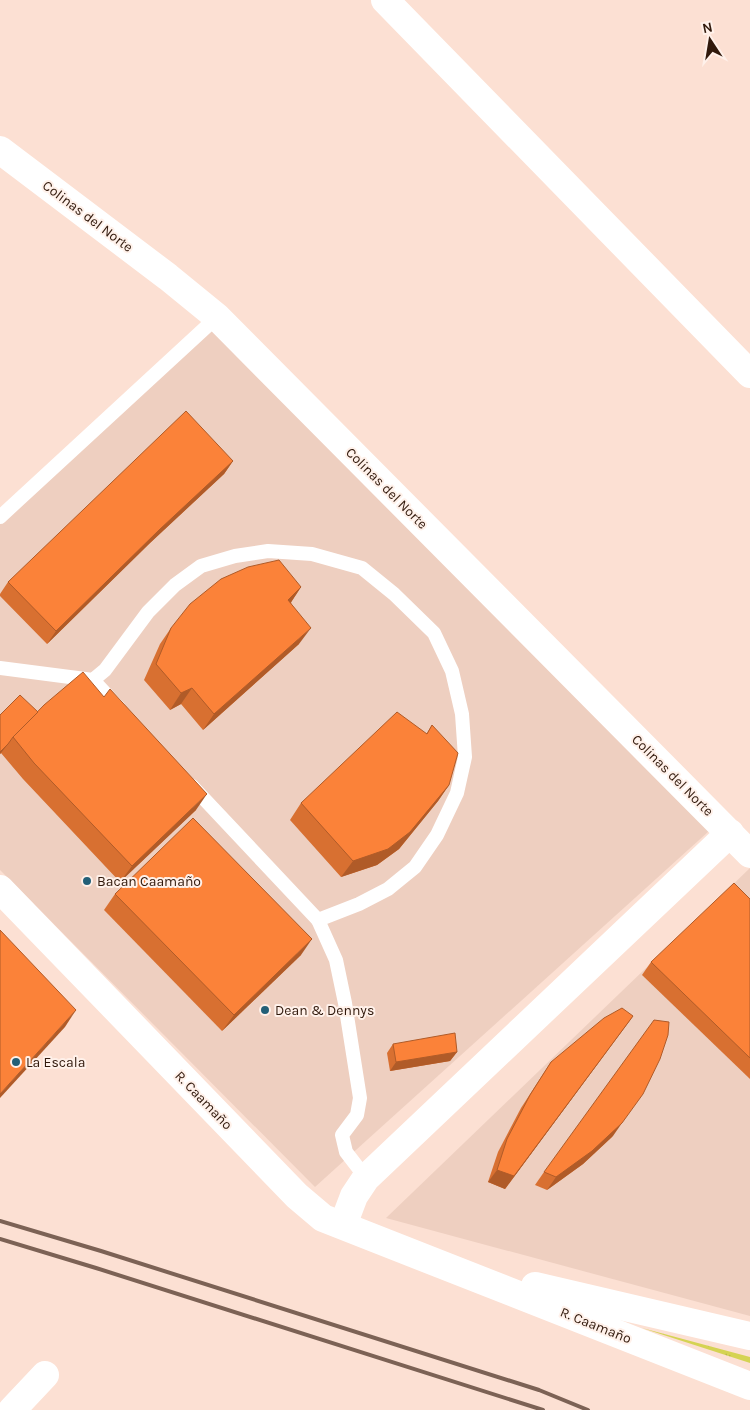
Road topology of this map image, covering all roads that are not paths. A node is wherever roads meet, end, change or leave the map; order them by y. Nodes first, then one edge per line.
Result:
1 (385, 0) edge
2 (0, 150) edge
3 (217, 317) junction
4 (750, 374) edge
5 (0, 517) edge
6 (0, 668) edge
7 (93, 680) junction
8 (127, 716) edge
9 (182, 774) edge
10 (730, 834) junction
11 (750, 854) edge
12 (0, 888) edge
13 (318, 920) junction
14 (366, 1178) junction
15 (343, 1225) junction
16 (442, 1264) junction
17 (750, 1336) edge
18 (45, 1375) dead end
19 (750, 1386) edge
20 (12, 1410) edge

1 - 4 street
2 - 3 street, Colinas del Norte
3 - 5 lane
3 - 10 street, Colinas del Norte
6 - 7 lane
7 - 8 lane
7 - 13 lane
9 - 13 lane
10 - 11 street, Colinas del Norte
10 - 14 street
12 - 15 street, R. Caamaño
13 - 14 lane
14 - 15 street
15 - 16 street, R. Caamaño
16 - 17 street, R. Caamaño
16 - 19 street, R. Caamaño
18 - 20 street

